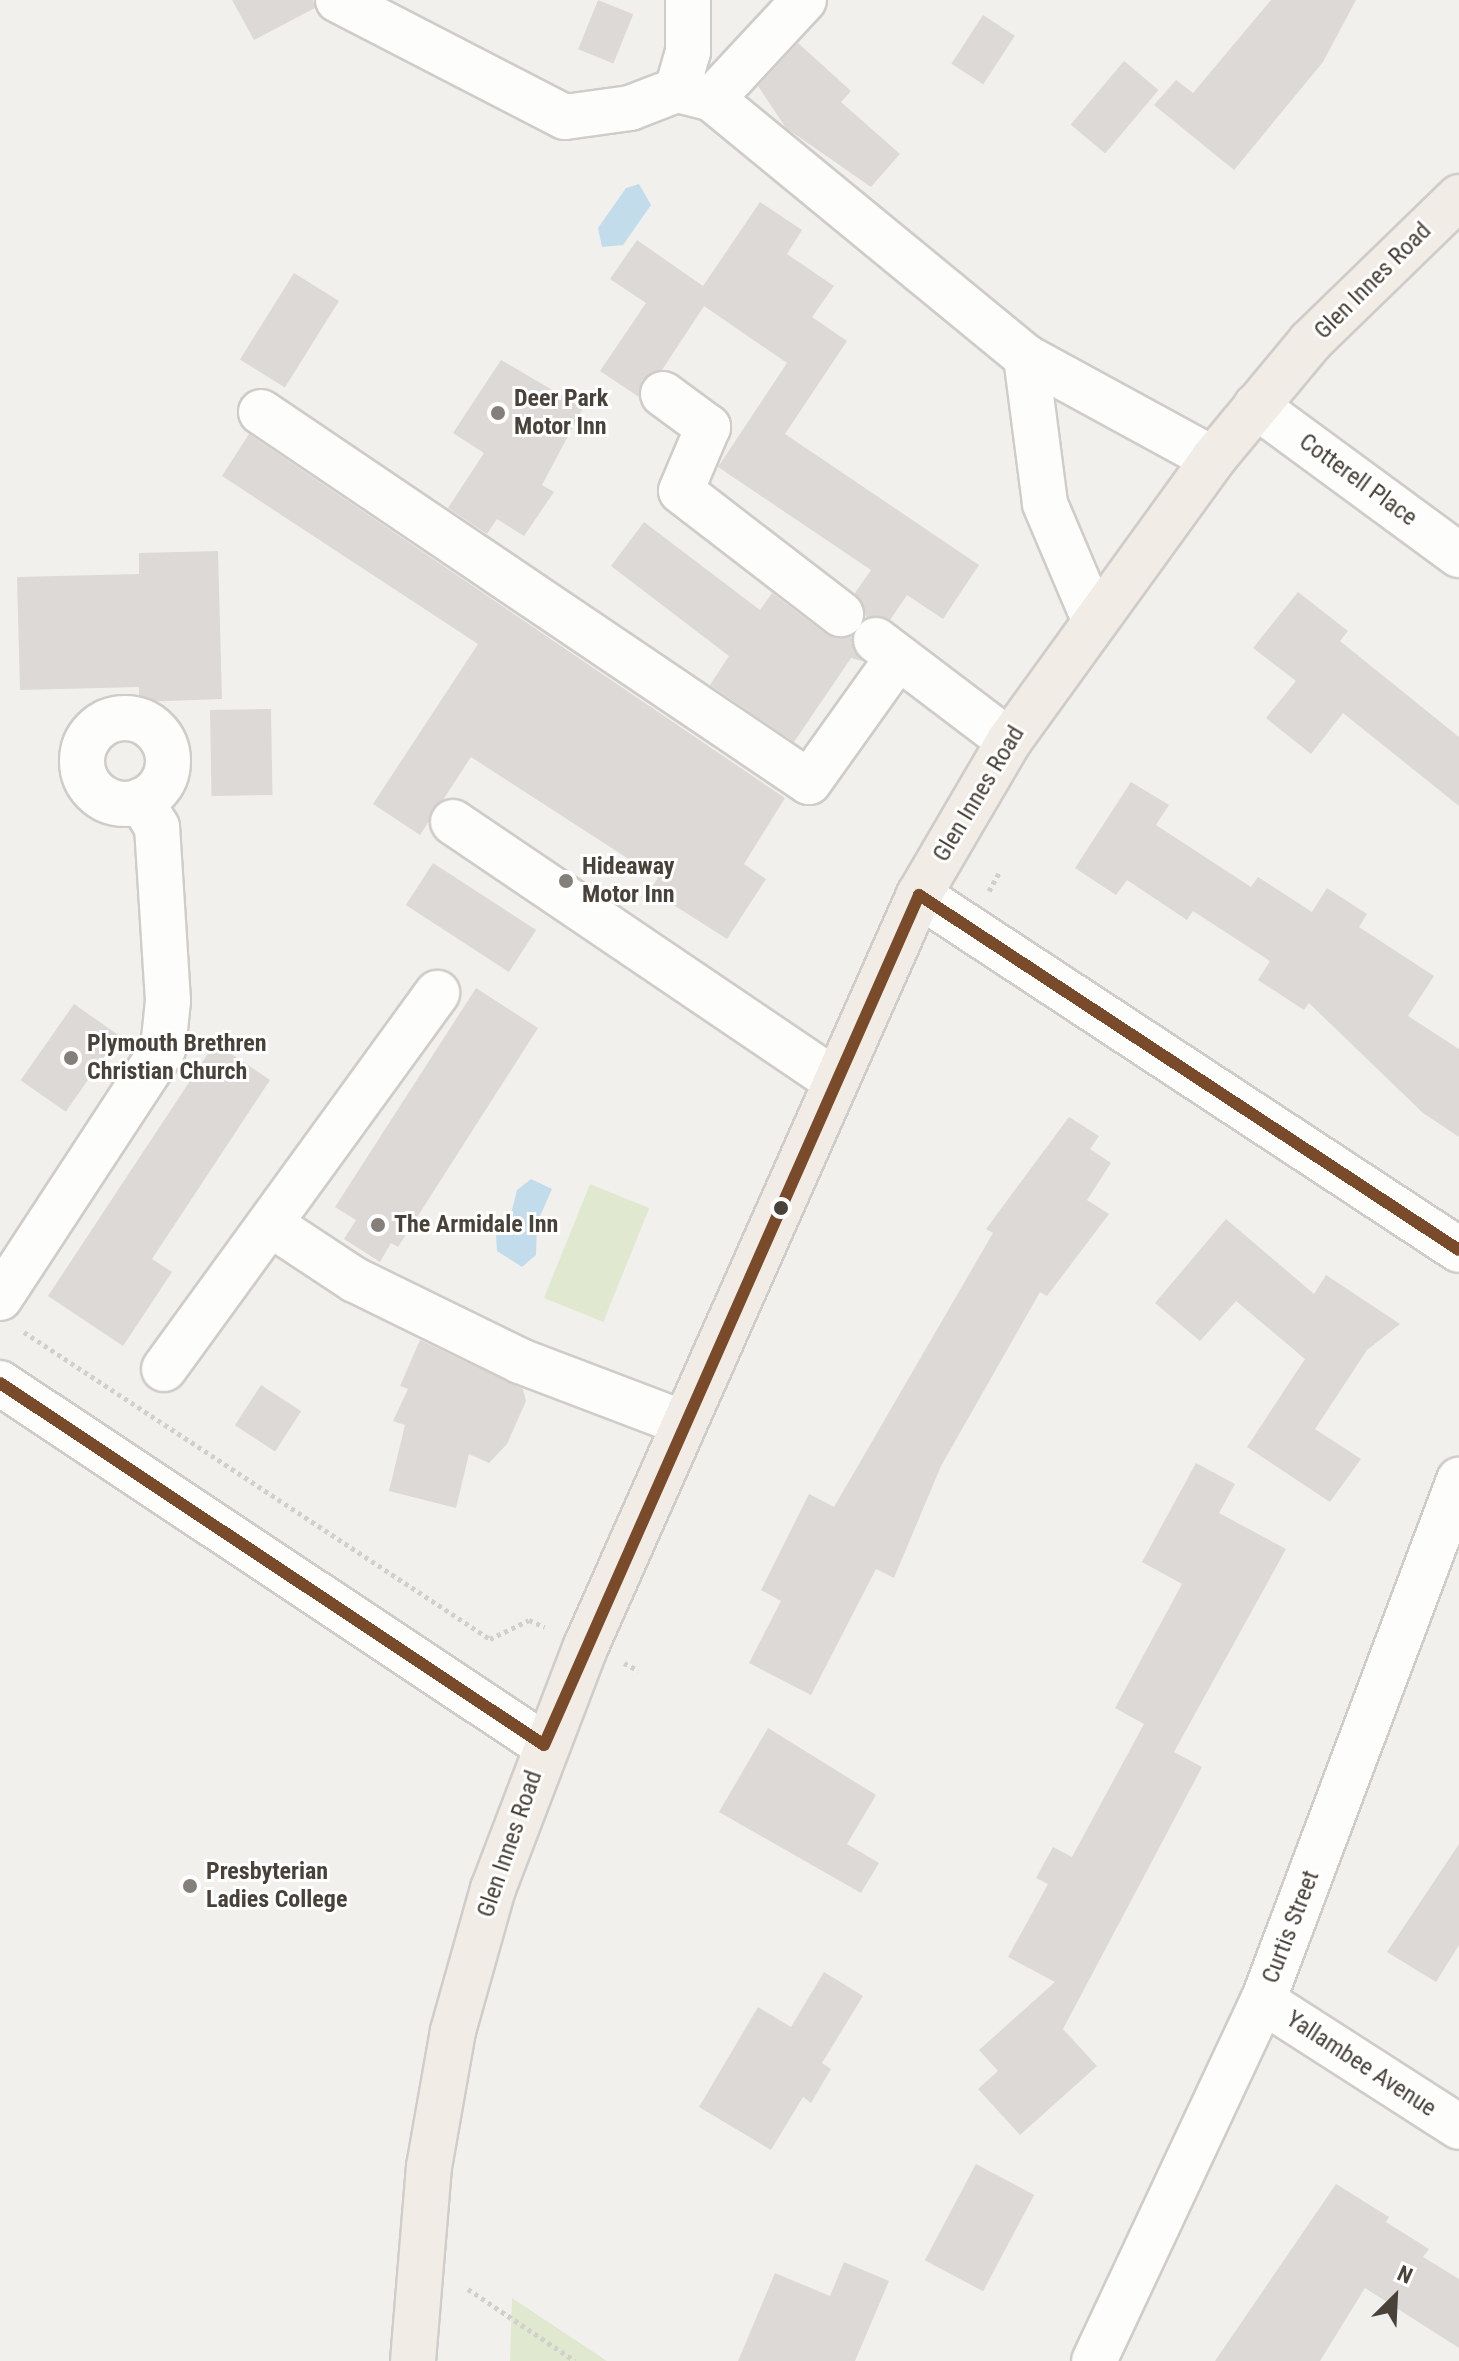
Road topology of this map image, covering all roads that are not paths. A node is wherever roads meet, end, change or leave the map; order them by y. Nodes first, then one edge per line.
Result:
1 (338, 0) edge
2 (688, 0) edge
3 (804, 0) edge
4 (694, 94) junction
5 (1459, 197) edge
6 (1026, 357) junction
7 (663, 394) dead end
8 (1256, 406) junction
9 (261, 412) dead end
10 (1213, 459) junction
11 (1459, 555) edge
12 (841, 614) dead end
13 (1093, 617) junction
14 (1009, 741) junction
15 (141, 801) dead end
16 (453, 822) dead end
17 (919, 895) junction
18 (437, 993) dead end
19 (833, 1079) junction
20 (270, 1224) junction
21 (1459, 1250) edge
22 (8, 1312) edge
23 (164, 1369) dead end
24 (0, 1383) edge
25 (683, 1423) junction
26 (1459, 1480) edge
27 (544, 1745) junction
28 (1263, 2001) junction
29 (1459, 2127) edge
30 (413, 2361) edge
31 (1094, 2361) edge

1 - 4 street
2 - 4 street
3 - 4 street
4 - 6 street
5 - 8 main road, Glen Innes Road
6 - 10 street
6 - 13 street
7 - 12 street
8 - 10 main road, Glen Innes Road
8 - 11 street, Cotterell Place
9 - 14 street
10 - 13 main road, Glen Innes Road
13 - 14 main road, Glen Innes Road
14 - 17 main road, Glen Innes Road
15 - 22 street
16 - 19 street
17 - 19 main road, Glen Innes Road
17 - 21 street
18 - 20 street
19 - 25 main road, Glen Innes Road
20 - 23 street
20 - 25 street
24 - 27 street
25 - 27 main road, Glen Innes Road
26 - 28 street, Curtis Street
27 - 30 main road, Glen Innes Road
28 - 29 street, Yallambee Avenue
28 - 31 street, Curtis Street

